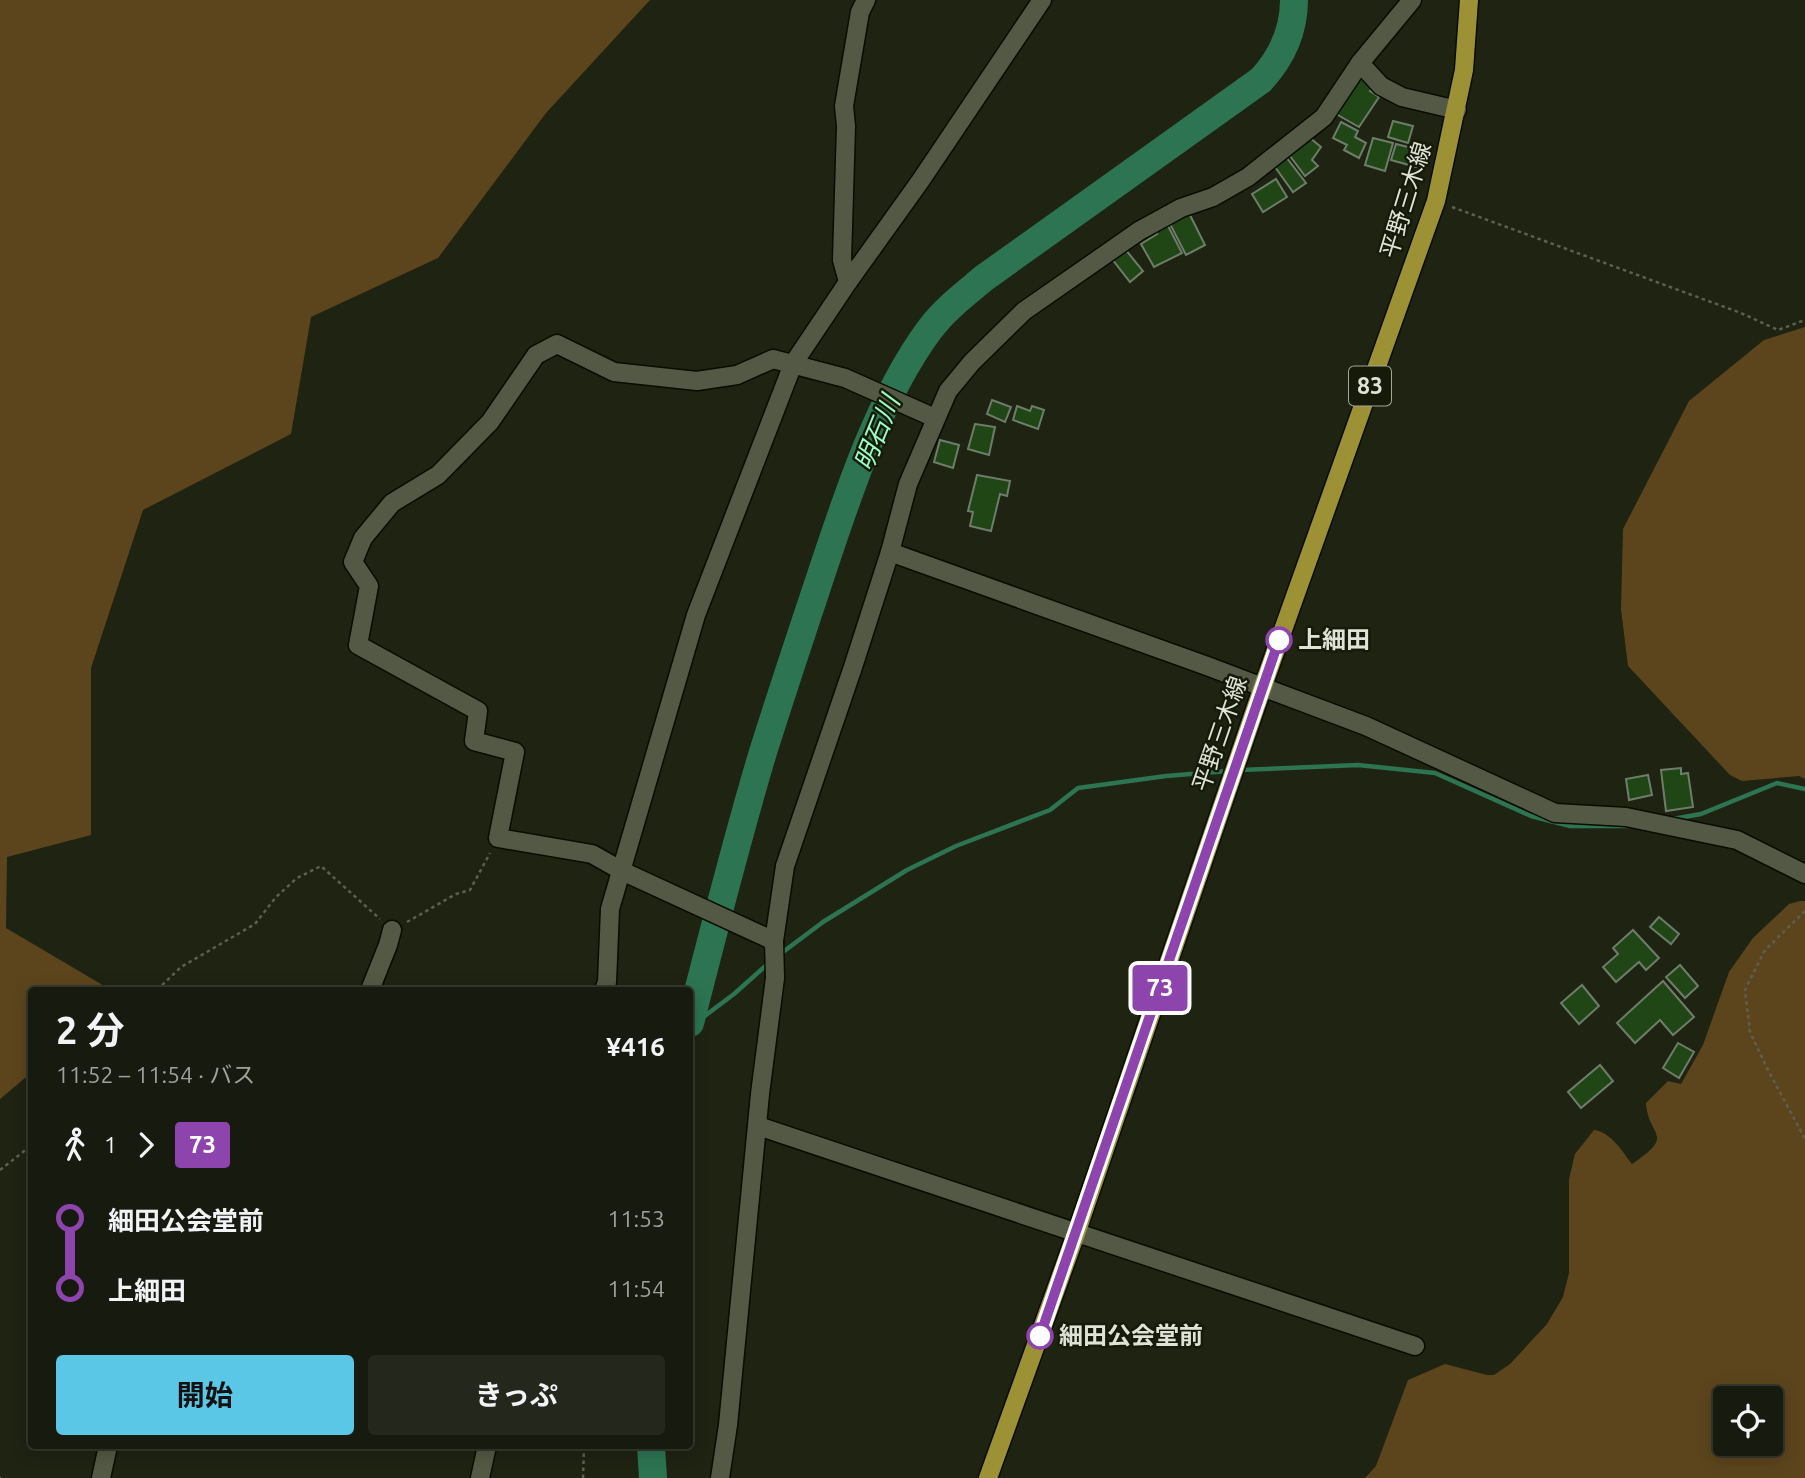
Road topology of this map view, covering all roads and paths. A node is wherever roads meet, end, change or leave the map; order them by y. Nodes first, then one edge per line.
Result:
1 (866, 0) edge
2 (1042, 0) edge
3 (1412, 0) edge
4 (1469, 0) edge
5 (1360, 64) junction
6 (1457, 110) junction
7 (1436, 201) junction
8 (848, 282) junction
9 (1805, 320) edge
10 (793, 364) junction
11 (935, 418) junction
12 (890, 552) junction
13 (1263, 686) junction
14 (498, 838) junction
15 (622, 871) junction
16 (1805, 874) edge
17 (1805, 911) edge
18 (392, 930) junction
19 (775, 941) junction
20 (160, 987) edge
21 (371, 987) edge
22 (605, 987) edge
23 (758, 1126) junction
24 (1805, 1139) edge
25 (28, 1148) edge
26 (0, 1170) edge
27 (1077, 1231) junction
28 (1415, 1346) dead end
29 (107, 1449) edge
30 (485, 1449) edge
31 (584, 1449) edge
32 (101, 1478) edge
33 (480, 1478) edge
34 (583, 1478) edge
35 (720, 1478) edge
36 (988, 1478) edge

1 - 8 street
2 - 8 street
3 - 5 street
4 - 6 main road, 平野三木線 / 83
5 - 6 street
5 - 11 street
6 - 7 main road, 平野三木線 / 83
7 - 9 path
7 - 13 main road, 平野三木線 / 83
8 - 10 street
10 - 11 street
10 - 14 street
10 - 15 street
11 - 12 street
12 - 13 street
12 - 19 street
13 - 16 street
13 - 27 main road, 平野三木線 / 83
14 - 15 street
14 - 18 path
15 - 19 street
15 - 22 street
17 - 24 path
18 - 20 path
18 - 21 street
19 - 23 street
23 - 27 street
23 - 35 street
25 - 26 path
27 - 28 street
27 - 36 main road, 平野三木線 / 83
29 - 32 street
30 - 33 street
31 - 34 path

